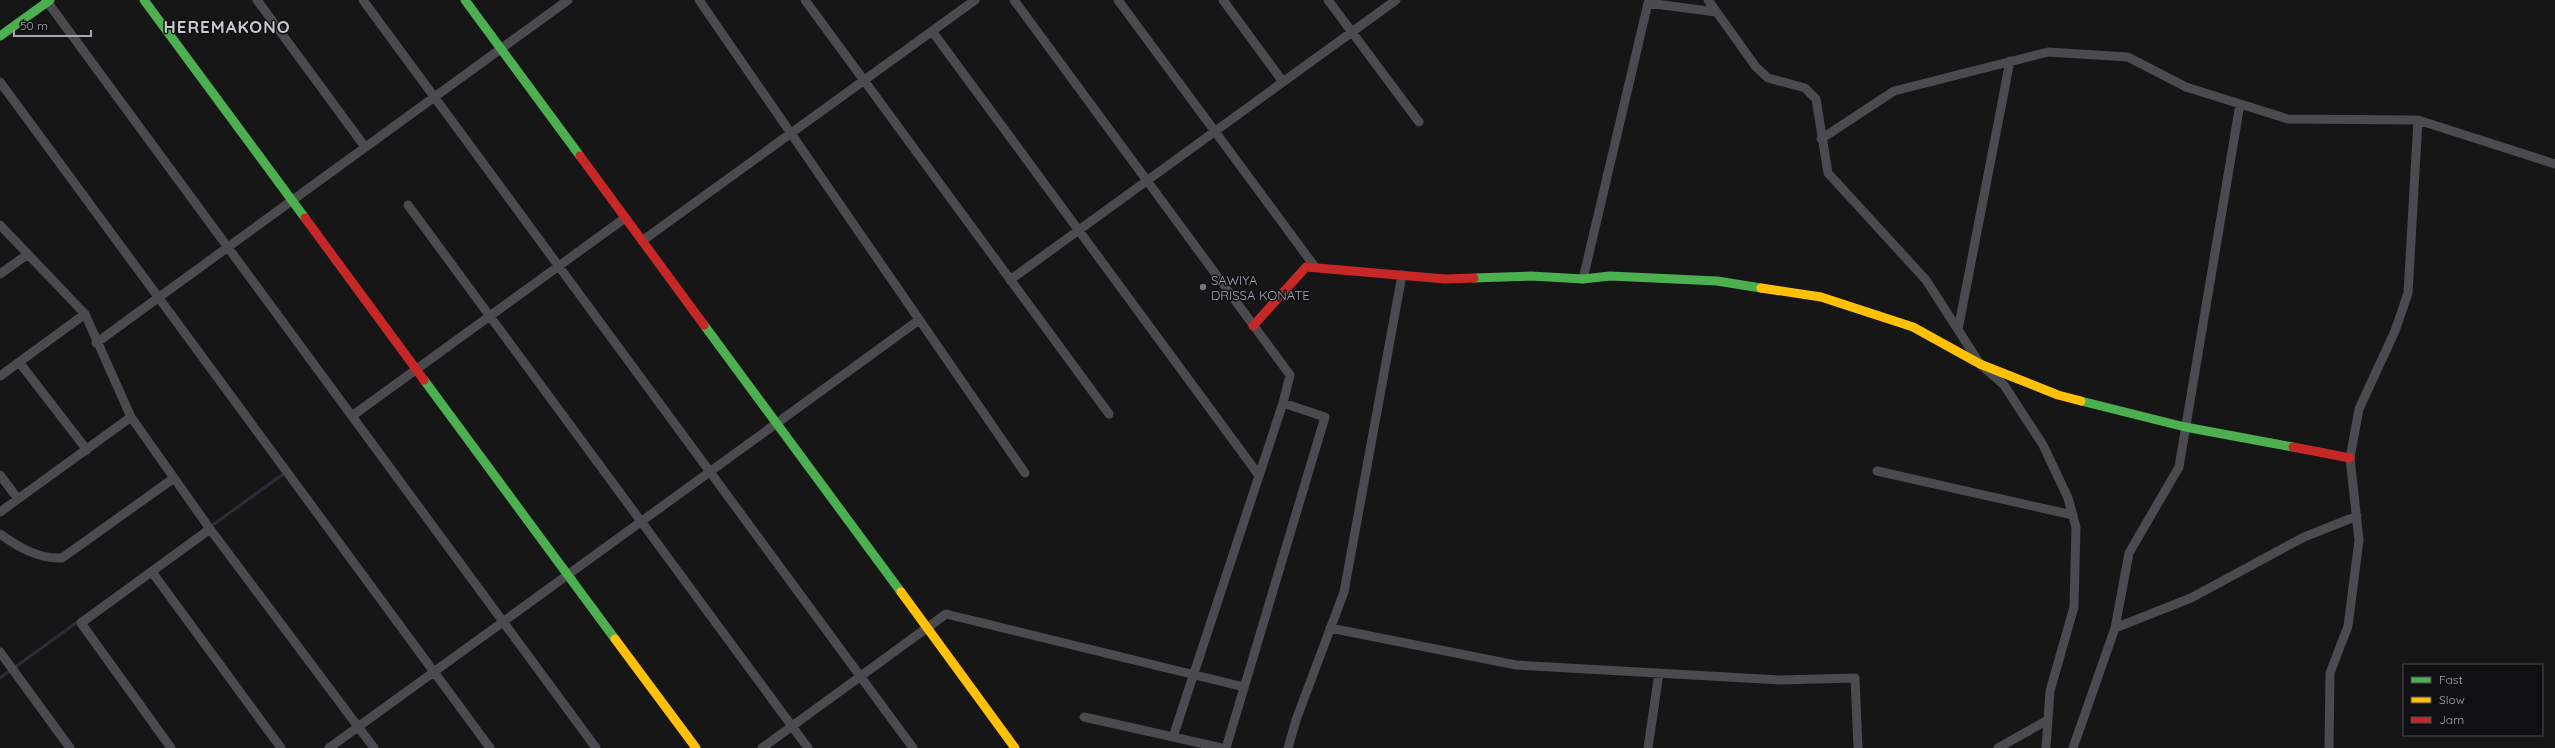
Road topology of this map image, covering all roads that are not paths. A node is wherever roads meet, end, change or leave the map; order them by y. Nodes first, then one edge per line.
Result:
1 (144, 0) edge
2 (257, 0) edge
3 (363, 0) edge
4 (465, 0) edge
5 (568, 0) edge
6 (699, 0) edge
7 (804, 0) edge
8 (975, 0) edge
9 (1014, 0) edge
10 (1118, 0) edge
11 (1223, 0) edge
12 (1328, 0) edge
13 (1396, 0) edge
14 (1708, 0) edge
15 (48, 1) edge
16 (1716, 12) junction
17 (932, 31) junction
18 (1353, 32) junction
19 (0, 36) edge
20 (501, 49) junction
21 (2010, 62) junction
22 (864, 81) junction
23 (0, 82) edge
24 (1283, 82) junction
25 (434, 97) junction
26 (2240, 104) junction
27 (2418, 120) junction
28 (1419, 122) dead end
29 (1215, 132) junction
30 (791, 134) junction
31 (1821, 139) junction
32 (366, 147) junction
33 (2555, 164) edge
34 (1147, 181) junction
35 (293, 200) junction
36 (408, 205) dead end
37 (625, 218) junction
38 (0, 225) edge
39 (1079, 230) junction
40 (642, 241) junction
41 (228, 247) junction
42 (28, 254) junction
43 (559, 266) junction
44 (1315, 267) junction
45 (0, 274) edge
46 (1402, 275) junction
47 (1583, 279) junction
48 (1010, 280) junction
49 (159, 298) junction
50 (85, 314) junction
51 (490, 316) junction
52 (919, 320) junction
53 (1253, 326) junction
54 (1958, 330) junction
55 (96, 342) junction
56 (18, 362) junction
57 (1980, 364) junction
58 (418, 369) junction
59 (0, 376) edge
60 (1283, 403) junction
61 (1109, 414) dead end
62 (352, 416) junction
63 (131, 417) junction
64 (776, 424) junction
65 (2185, 428) junction
66 (87, 450) junction
67 (2350, 458) junction
68 (1877, 471) dead end
69 (710, 472) junction
70 (1025, 473) dead end
71 (1258, 474) junction
72 (0, 475) edge
73 (174, 478) junction
74 (18, 499) junction
75 (0, 512) edge
76 (2073, 515) junction
77 (2357, 516) junction
78 (641, 522) junction
79 (210, 529) junction
80 (0, 534) edge
81 (152, 572) junction
82 (569, 574) junction
83 (503, 622) junction
84 (927, 628) junction
85 (1330, 628) junction
86 (2115, 628) junction
87 (0, 652) edge
88 (434, 672) junction
89 (1659, 673) junction
90 (1194, 674) junction
91 (860, 676) junction
92 (1244, 687) junction
93 (1084, 717) dead end
94 (2046, 721) junction
95 (792, 726) junction
96 (358, 727) junction
97 (1173, 737) junction
98 (70, 748) edge
99 (171, 748) edge
100 (280, 748) edge
101 (329, 748) edge
102 (374, 748) edge
103 (490, 748) edge
104 (596, 748) edge
105 (696, 748) edge
106 (762, 748) edge
107 (808, 748) edge
108 (913, 748) edge
109 (1015, 748) edge
110 (1222, 748) edge
111 (1226, 748) edge
112 (1288, 748) edge
113 (1648, 748) edge
114 (1858, 748) edge
115 (1998, 748) edge
116 (2046, 748) edge
117 (2073, 748) edge
118 (2329, 748) edge

1 - 35 street
2 - 32 street
3 - 25 street
4 - 20 street
5 - 20 street
6 - 30 street
7 - 22 street
8 - 17 street
9 - 34 street
10 - 29 street
11 - 24 street
12 - 18 street
13 - 18 street
14 - 16 street
15 - 19 street
15 - 41 street
16 - 31 street
16 - 47 street
17 - 22 street
17 - 39 street
18 - 24 street
18 - 28 street
20 - 25 street
20 - 37 street
21 - 26 street
21 - 31 street
21 - 54 street
22 - 30 street
22 - 48 street
23 - 49 street
24 - 29 street
25 - 32 street
25 - 43 street
26 - 27 street
26 - 65 street
27 - 33 street
27 - 67 street
29 - 34 street
29 - 44 street
30 - 40 street
30 - 52 street
31 - 54 street
32 - 35 street
34 - 39 street
34 - 53 street
35 - 41 street
35 - 58 street
36 - 51 street
37 - 40 street
37 - 43 street
38 - 42 street
39 - 48 street
39 - 71 street
40 - 64 street
41 - 49 street
41 - 62 street
42 - 45 street
42 - 50 street
43 - 51 street
43 - 69 street
44 - 46 street
44 - 53 street
46 - 47 street
46 - 85 street
47 - 57 street
48 - 61 street
49 - 55 street
49 - 88 street
50 - 55 street
50 - 56 street
51 - 58 street
51 - 78 street
52 - 64 street
52 - 70 street
53 - 60 street
54 - 57 street
55 - 63 street
56 - 59 street
56 - 66 street
57 - 65 street
57 - 76 street
58 - 62 street
58 - 82 street
60 - 71 street
60 - 92 street
62 - 83 street
63 - 66 street
63 - 73 street
64 - 69 street
64 - 84 street
65 - 67 street
65 - 86 street
66 - 74 street
67 - 77 street
68 - 76 street
69 - 78 street
69 - 91 street
71 - 90 street
72 - 74 street
73 - 79 street
73 - 80 street
74 - 75 street
76 - 94 street
77 - 86 street
77 - 118 street
78 - 82 street
78 - 95 street
79 - 81 street
79 - 96 street
81 - 99 street
81 - 100 street
82 - 83 street
82 - 105 street
83 - 88 street
83 - 104 street
84 - 90 street
84 - 91 street
84 - 109 street
85 - 89 street
85 - 112 street
86 - 117 street
87 - 98 street
88 - 96 street
88 - 103 street
89 - 113 street
89 - 114 street
90 - 92 street
90 - 97 street
91 - 95 street
91 - 108 street
92 - 111 street
93 - 97 street
94 - 115 street
94 - 116 street
95 - 106 street
95 - 107 street
96 - 101 street
96 - 102 street
97 - 110 street

